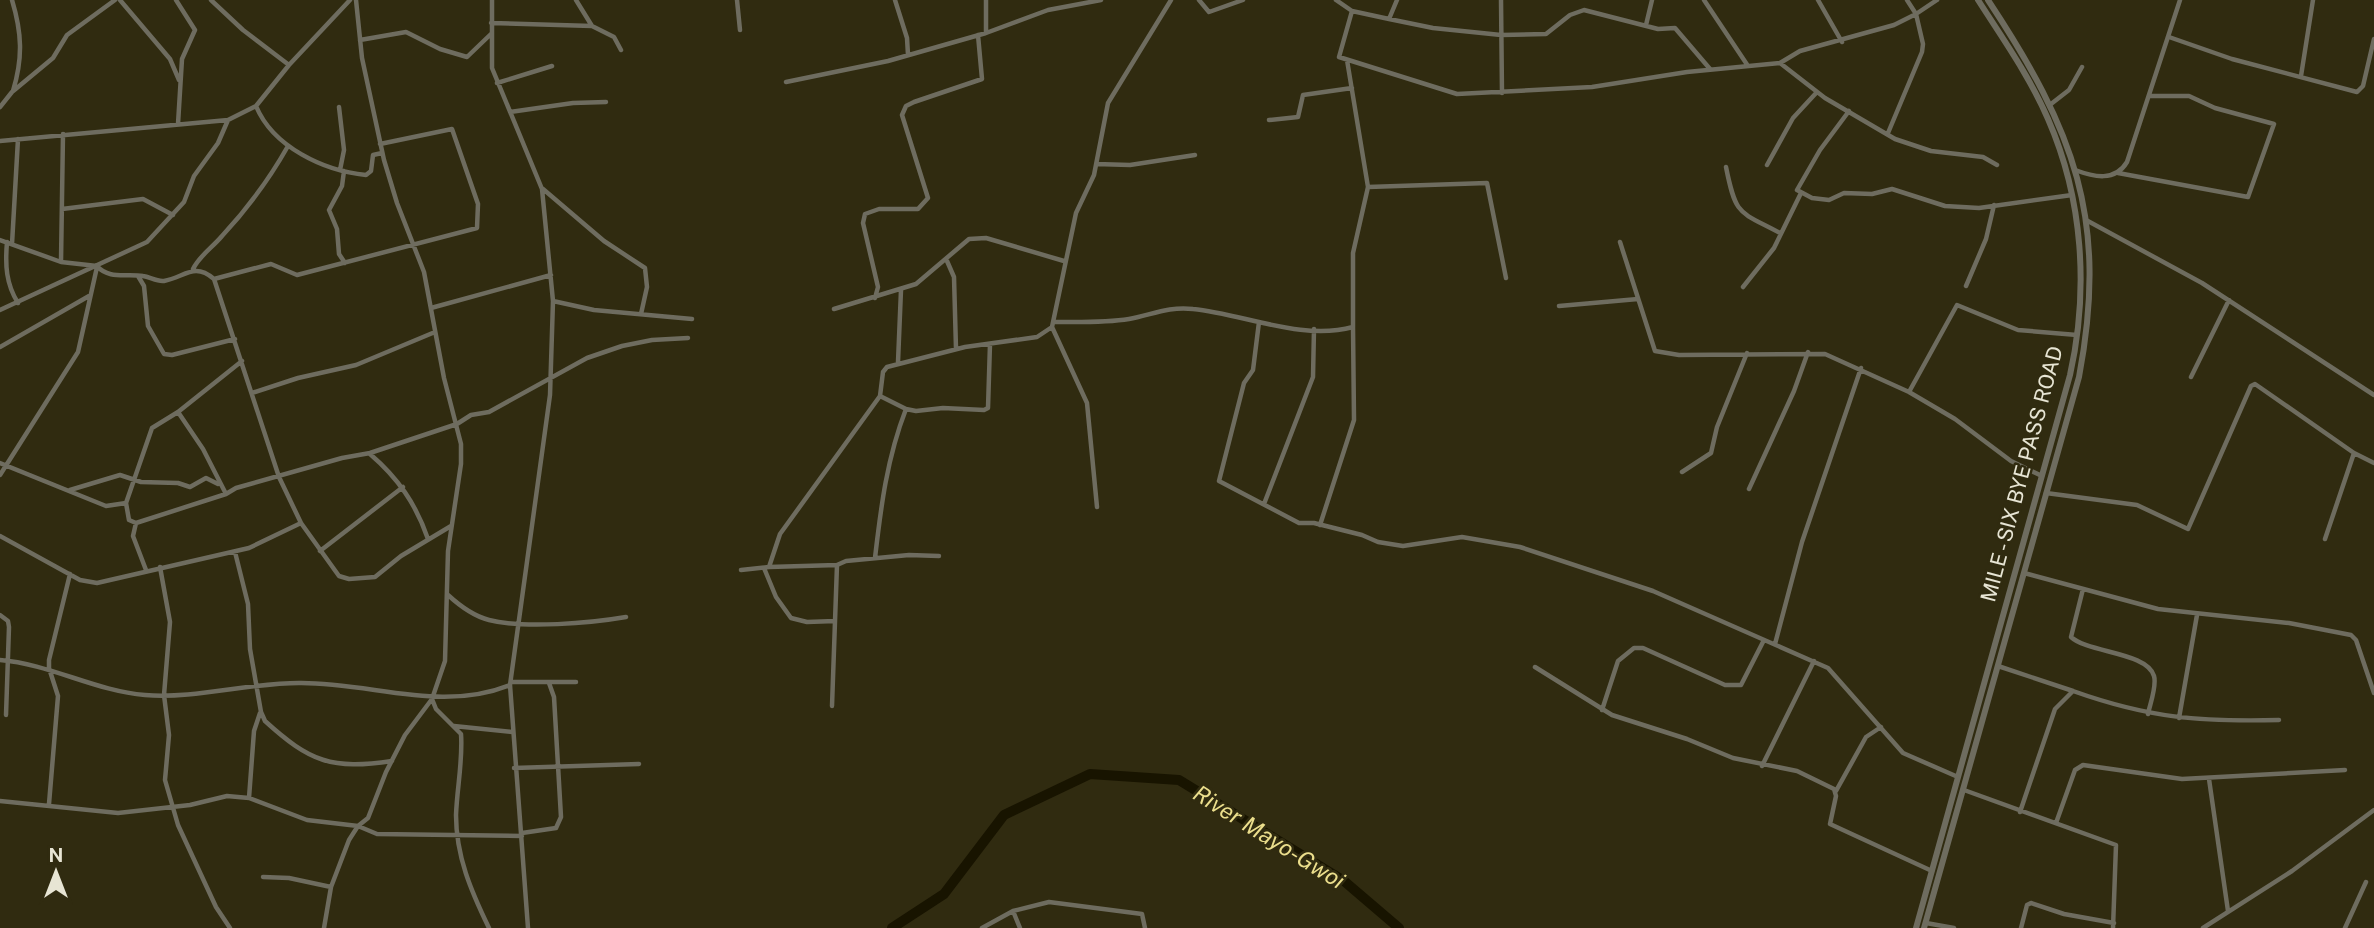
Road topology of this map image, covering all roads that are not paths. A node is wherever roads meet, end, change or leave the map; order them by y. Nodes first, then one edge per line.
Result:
1 (12, 0) edge
2 (117, 0) edge
3 (176, 0) edge
4 (211, 0) edge
5 (350, 0) edge
6 (356, 0) edge
7 (492, 0) edge
8 (576, 0) edge
9 (737, 0) edge
10 (895, 0) edge
11 (986, 0) edge
12 (1101, 0) edge
13 (1171, 0) edge
14 (1199, 0) edge
15 (1242, 0) edge
16 (1337, 0) edge
17 (1397, 0) edge
18 (1501, 0) edge
19 (1652, 0) edge
20 (1704, 0) edge
21 (1818, 0) edge
22 (1907, 0) edge
23 (1937, 0) edge
24 (1978, 0) edge
25 (1989, 0) edge
26 (2180, 0) edge
27 (2313, 0) edge
28 (1352, 11) junction
29 (1916, 15) junction
30 (1388, 19) junction
31 (491, 23) junction
32 (1646, 25) junction
33 (592, 26) junction
34 (740, 30) dead end
35 (492, 33) junction
36 (986, 33) junction
37 (978, 35) junction
38 (1501, 35) junction
39 (2169, 37) junction
40 (2374, 39) edge
41 (360, 40) junction
42 (1842, 42) junction
43 (621, 50) dead end
44 (908, 55) junction
45 (1347, 60) junction
46 (1780, 63) junction
47 (289, 65) junction
48 (552, 66) dead end
49 (1748, 66) junction
50 (2081, 67) dead end
51 (1711, 70) junction
52 (2301, 76) junction
53 (179, 81) junction
54 (786, 82) dead end
55 (498, 83) junction
56 (1352, 88) junction
57 (12, 92) junction
58 (1817, 92) junction
59 (1502, 93) junction
60 (2149, 96) junction
61 (606, 103) dead end
62 (2051, 104) junction
63 (256, 106) junction
64 (0, 107) edge
65 (340, 107) dead end
66 (1849, 111) junction
67 (510, 113) junction
68 (228, 120) junction
69 (1269, 120) dead end
70 (178, 124) junction
71 (1888, 133) junction
72 (63, 134) junction
73 (18, 139) junction
74 (0, 141) edge
75 (380, 144) junction
76 (288, 146) junction
77 (382, 153) junction
78 (1195, 155) dead end
79 (1096, 164) junction
80 (1767, 165) dead end
81 (1997, 165) dead end
82 (1726, 167) dead end
83 (2076, 170) junction
84 (342, 171) junction
85 (2118, 173) junction
86 (1368, 187) junction
87 (542, 188) junction
88 (1801, 194) junction
89 (2072, 195) junction
90 (1994, 205) junction
91 (62, 209) junction
92 (173, 215) junction
93 (2086, 220) junction
94 (1781, 233) junction
95 (0, 240) edge
96 (1620, 242) dead end
97 (9, 243) junction
98 (412, 244) junction
99 (947, 261) junction
100 (1064, 261) junction
101 (61, 262) junction
102 (345, 263) junction
103 (97, 266) junction
104 (193, 270) junction
105 (138, 275) junction
106 (551, 275) junction
107 (1506, 278) dead end
108 (215, 279) junction
109 (1966, 286) dead end
110 (1743, 287) dead end
111 (901, 290) junction
112 (89, 296) junction
113 (875, 298) junction
114 (1637, 299) junction
115 (2229, 300) junction
116 (553, 301) junction
117 (18, 303) junction
118 (1559, 306) dead end
119 (431, 307) junction
120 (834, 309) dead end
121 (0, 310) edge
122 (641, 314) junction
123 (692, 319) dead end
124 (1259, 322) junction
125 (1053, 325) junction
126 (1353, 327) junction
127 (1314, 329) junction
128 (435, 332) junction
129 (2077, 335) junction
130 (688, 338) dead end
131 (235, 339) junction
132 (990, 344) junction
133 (0, 347) edge
134 (956, 349) junction
135 (1808, 352) junction
136 (1747, 353) junction
137 (242, 361) junction
138 (898, 362) junction
139 (1861, 368) junction
140 (551, 377) junction
141 (2191, 377) dead end
142 (1909, 392) junction
143 (252, 393) junction
144 (2374, 395) edge
145 (880, 396) junction
146 (906, 409) junction
147 (178, 412) junction
148 (457, 424) junction
149 (370, 453) junction
150 (2354, 453) junction
151 (0, 463) edge
152 (2374, 463) edge
153 (6, 466) junction
154 (1682, 472) dead end
155 (0, 475) edge
156 (2042, 475) junction
157 (279, 477) junction
158 (134, 480) junction
159 (218, 484) junction
160 (402, 487) junction
161 (1749, 489) dead end
162 (71, 490) junction
163 (2046, 493) junction
164 (226, 494) junction
165 (126, 503) junction
166 (1264, 504) junction
167 (1097, 507) dead end
168 (136, 523) junction
169 (301, 523) junction
170 (1320, 525) junction
171 (451, 526) junction
172 (0, 536) edge
173 (428, 539) junction
174 (2325, 539) dead end
175 (320, 551) junction
176 (235, 552) junction
177 (939, 556) dead end
178 (875, 558) junction
179 (837, 565) junction
180 (160, 567) junction
181 (766, 567) junction
182 (741, 569) dead end
183 (146, 570) junction
184 (2024, 573) junction
185 (70, 574) junction
186 (2083, 589) junction
187 (447, 594) junction
188 (0, 615) edge
189 (2197, 615) junction
190 (626, 617) dead end
191 (835, 621) junction
192 (517, 623) junction
193 (1764, 640) junction
194 (1775, 645) junction
195 (0, 660) edge
196 (8, 660) junction
197 (1814, 661) junction
198 (1998, 666) junction
199 (1535, 667) dead end
200 (48, 668) junction
201 (576, 682) dead end
202 (548, 683) junction
203 (256, 684) junction
204 (510, 684) junction
205 (2073, 691) junction
206 (2374, 693) edge
207 (164, 695) junction
208 (432, 699) junction
209 (832, 706) dead end
210 (1602, 710) junction
211 (261, 712) junction
212 (2148, 714) junction
213 (6, 715) dead end
214 (2179, 718) junction
215 (2279, 720) dead end
216 (454, 726) junction
217 (1881, 727) junction
218 (512, 732) junction
219 (392, 761) junction
220 (639, 764) dead end
221 (1762, 766) junction
222 (558, 767) junction
223 (514, 768) junction
224 (2345, 769) dead end
225 (1958, 778) junction
226 (2209, 779) junction
227 (1964, 790) junction
228 (1836, 792) junction
229 (249, 798) junction
230 (0, 801) edge
231 (49, 804) junction
232 (171, 807) junction
233 (2374, 810) edge
234 (2020, 812) junction
235 (2056, 823) junction
236 (358, 826) junction
237 (522, 834) junction
238 (458, 838) junction
239 (1932, 870) junction
240 (262, 877) dead end
241 (2366, 882) dead end
242 (1932, 884) junction
243 (331, 887) junction
244 (1013, 911) junction
245 (2228, 911) junction
246 (1925, 926) edge
247 (2113, 926) edge
248 (230, 928) edge
249 (324, 928) edge
250 (489, 928) edge
251 (528, 928) edge
252 (982, 928) edge
253 (1020, 928) edge
254 (1145, 928) edge
255 (1916, 928) edge
256 (1954, 928) edge
257 (2021, 928) edge
258 (2203, 928) edge
259 (2345, 928) edge

1 - 57 street
2 - 53 street
2 - 57 street
3 - 53 street
4 - 47 street
5 - 47 street
6 - 41 street
7 - 31 street
8 - 33 street
9 - 34 street
10 - 44 street
11 - 36 street
12 - 36 street
13 - 79 street
14 - 15 street
16 - 28 street
17 - 30 street
18 - 38 street
19 - 32 street
20 - 49 street
21 - 42 street
22 - 29 street
23 - 29 street
24 - 89 street, MILE - SIX BYE PASS ROAD
25 - 62 street
26 - 39 street
27 - 52 street
28 - 30 street
28 - 45 street
29 - 42 street
29 - 71 street
30 - 38 street
31 - 33 street
31 - 35 street
32 - 38 street
32 - 51 street
33 - 43 street
35 - 41 street
35 - 55 street
36 - 37 street
37 - 44 street
37 - 113 street
38 - 59 street
39 - 52 street
39 - 60 street
40 - 52 street
41 - 75 street
42 - 46 street
44 - 54 street
45 - 56 street
45 - 59 street
46 - 49 street
46 - 58 street
47 - 63 street
48 - 55 street
49 - 51 street
50 - 62 street
51 - 59 street
53 - 70 street
55 - 67 street
56 - 69 street
56 - 86 street
57 - 64 street
58 - 66 street
58 - 80 street
60 - 85 street
60 - 85 street
61 - 67 street
62 - 83 street
63 - 68 street
63 - 76 street
65 - 84 street
66 - 71 street
66 - 88 street
67 - 87 street
68 - 70 street
68 - 92 street
70 - 72 street
71 - 81 street
72 - 73 street
72 - 91 street
73 - 74 street
73 - 97 street
75 - 77 street
75 - 98 street
76 - 84 street
76 - 104 street
77 - 84 street
77 - 98 street
78 - 79 street
79 - 100 street
82 - 94 street
83 - 85 street
83 - 93 street
84 - 102 street
86 - 107 street
86 - 126 street
87 - 106 street
87 - 122 street
88 - 90 street
88 - 94 street
89 - 90 street
89 - 129 street, MILE - SIX BYE PASS ROAD
90 - 109 street
91 - 92 street
91 - 101 street
92 - 103 street
93 - 115 street
93 - 163 street
94 - 110 street
95 - 97 street
96 - 114 street
97 - 101 street
97 - 117 street
98 - 102 street
98 - 119 street
99 - 100 street
99 - 111 street
99 - 134 street
100 - 125 street
101 - 103 street
102 - 108 street
103 - 105 street
103 - 112 street
103 - 117 street
104 - 105 street
104 - 108 street
105 - 131 street
106 - 116 street
106 - 119 street
108 - 131 street
111 - 113 street
111 - 138 street
112 - 133 street
112 - 153 street
113 - 120 street
114 - 118 street
114 - 136 street
115 - 141 street
115 - 144 street
116 - 122 street
116 - 140 street
117 - 121 street
119 - 128 street
122 - 123 street
124 - 125 street
124 - 127 street
124 - 166 street
125 - 132 street
125 - 167 street
126 - 127 street
126 - 170 street
127 - 166 street
128 - 143 street
128 - 148 street
129 - 142 street
129 - 156 street, MILE - SIX BYE PASS ROAD
130 - 140 street
131 - 137 street
132 - 134 street
132 - 146 street
134 - 138 street
135 - 136 street
135 - 139 street
135 - 161 street
136 - 154 street
137 - 143 street
137 - 147 street
138 - 145 street
139 - 142 street
139 - 194 street
140 - 148 street
140 - 192 street
142 - 156 street
143 - 157 street
145 - 146 street
145 - 181 street
146 - 178 street
147 - 158 street
147 - 159 street
148 - 149 street
148 - 171 street
149 - 157 street
149 - 160 street
150 - 152 street
150 - 163 street
150 - 174 street
151 - 153 street
153 - 155 street
153 - 162 street
156 - 225 street, MILE - SIX BYE PASS ROAD
157 - 164 street
157 - 169 street
158 - 159 street
158 - 162 street
158 - 165 street
159 - 164 street
160 - 173 street
160 - 175 street
162 - 165 street
163 - 184 street
164 - 168 street
165 - 168 street
166 - 170 street
168 - 183 street
169 - 175 street
169 - 176 street
170 - 193 street
171 - 173 street
171 - 187 street
172 - 185 street
173 - 175 street
176 - 180 street
176 - 203 street
177 - 178 street
178 - 179 street
179 - 181 street
179 - 191 street
180 - 183 street
180 - 207 street
181 - 182 street
181 - 191 street
183 - 185 street
184 - 186 street
184 - 198 street
185 - 200 street
186 - 189 street
186 - 212 street
187 - 192 street
187 - 208 street
188 - 196 street
189 - 206 street
189 - 214 street
190 - 192 street
191 - 209 street
192 - 204 street
193 - 194 street
193 - 210 street
194 - 197 street
195 - 196 street
196 - 200 street
196 - 213 street
197 - 217 street
197 - 221 street
198 - 205 street
198 - 227 street
199 - 210 street
200 - 207 street
200 - 231 street
201 - 202 street
202 - 204 street
202 - 222 street
203 - 207 street
203 - 208 street
203 - 211 street
204 - 208 street
204 - 218 street
205 - 212 street
205 - 234 street
207 - 232 street
208 - 216 street
208 - 219 street
210 - 221 street
211 - 219 street
211 - 229 street
212 - 214 street
214 - 215 street
216 - 218 street
216 - 238 street
217 - 225 street
217 - 228 street
218 - 223 street
219 - 236 street
220 - 222 street
221 - 228 street
222 - 223 street
222 - 237 street
223 - 237 street
224 - 226 street
225 - 239 street, MILE - SIX BYE PASS ROAD
226 - 235 street
226 - 245 street
227 - 234 street
227 - 242 street
228 - 239 street
229 - 232 street
229 - 236 street
230 - 231 street
231 - 232 street
232 - 248 street
233 - 245 street
234 - 235 street
235 - 247 street
236 - 238 street
236 - 243 street
237 - 238 street
237 - 251 street
238 - 250 street
239 - 242 street, MILE - SIX BYE PASS ROAD
240 - 243 street
241 - 259 street
242 - 246 street
242 - 255 street, MILE - SIX BYE PASS ROAD
243 - 249 street
244 - 252 street
244 - 253 street
244 - 254 street
245 - 258 street
246 - 256 street
247 - 257 street

